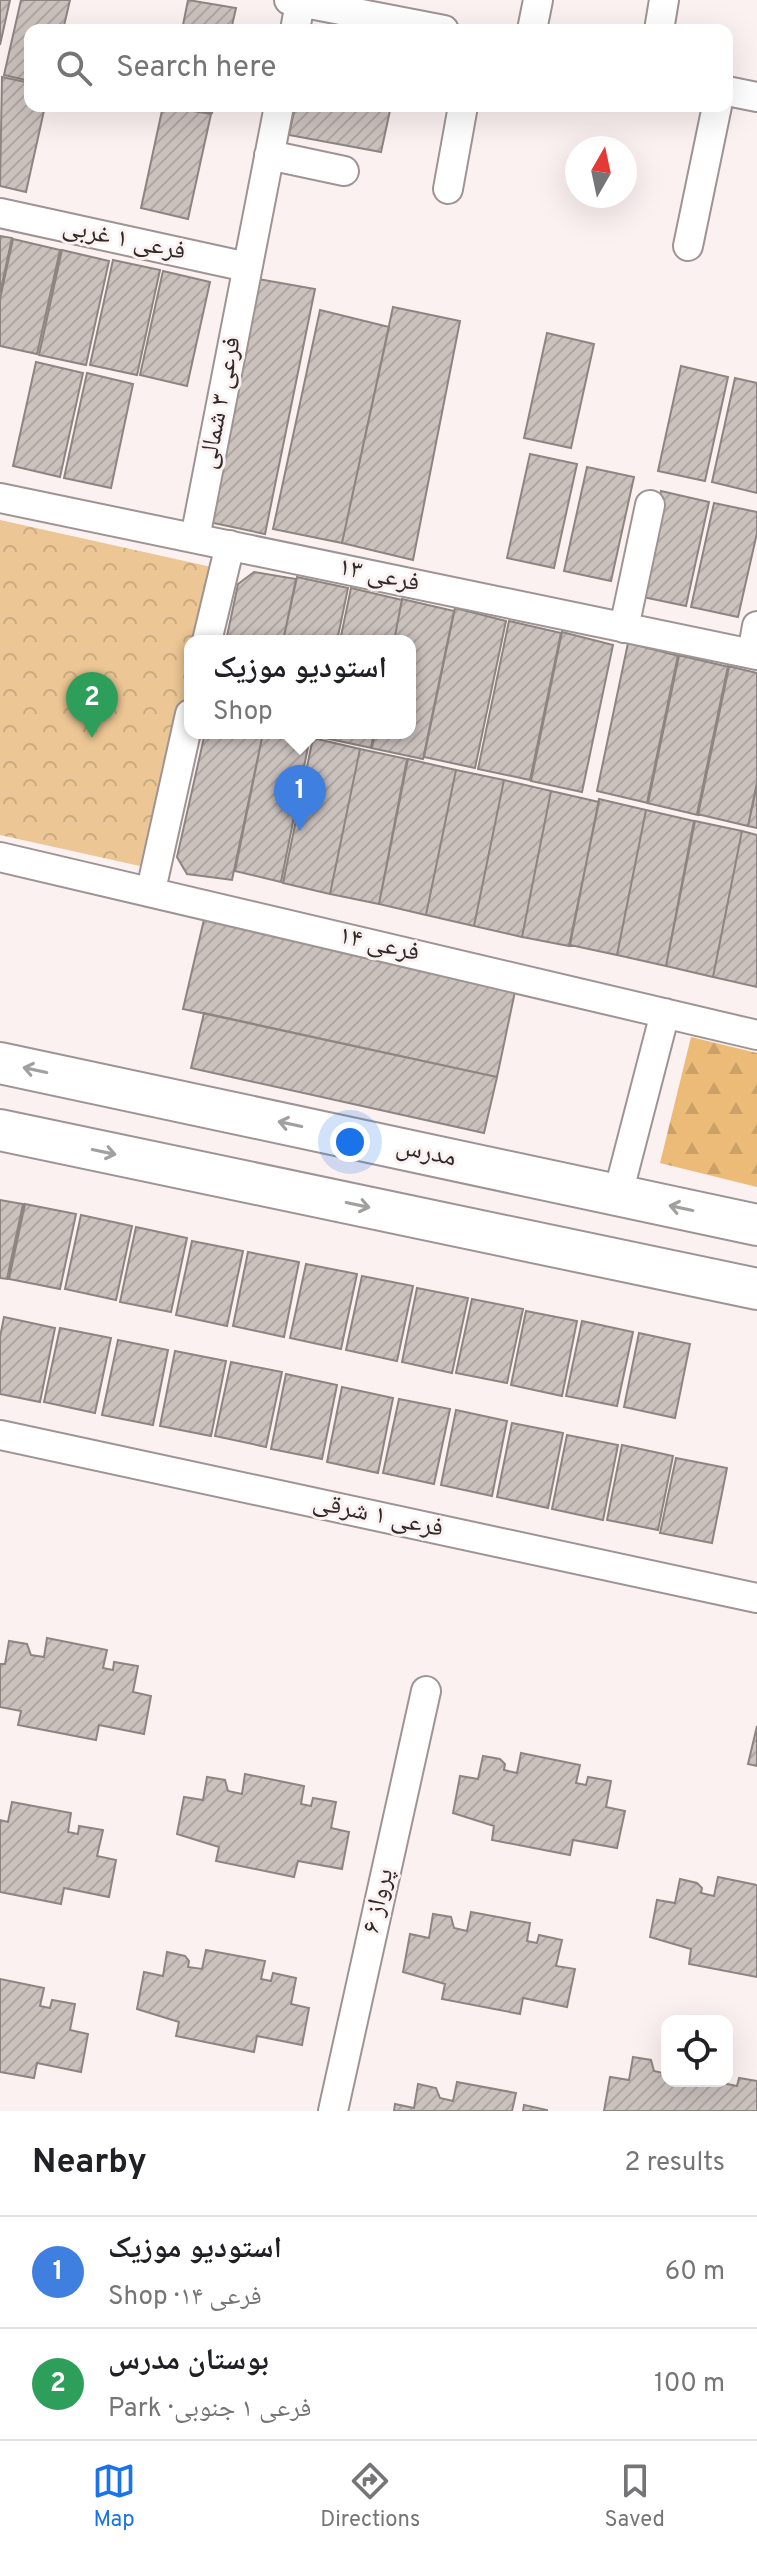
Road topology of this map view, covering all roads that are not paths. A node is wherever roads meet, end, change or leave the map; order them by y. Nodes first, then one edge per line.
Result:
1 (538, 0) edge
2 (664, 0) edge
3 (295, 11) edge
4 (413, 11) edge
5 (434, 24) edge
6 (533, 24) edge
7 (660, 24) edge
8 (733, 92) edge
9 (757, 97) edge
10 (278, 112) edge
11 (462, 112) edge
12 (716, 112) edge
13 (269, 155) junction
14 (344, 171) dead end
15 (448, 189) dead end
16 (0, 213) edge
17 (688, 246) dead end
18 (247, 267) junction
19 (0, 498) edge
20 (650, 505) dead end
21 (195, 538) junction
22 (230, 545) junction
23 (757, 626) edge
24 (624, 628) junction
25 (208, 635) edge
26 (754, 655) edge
27 (184, 739) edge
28 (0, 857) edge
29 (151, 890) junction
30 (665, 1013) junction
31 (757, 1035) edge
32 (0, 1063) edge
33 (0, 1130) edge
34 (618, 1194) junction
35 (757, 1225) edge
36 (757, 1289) edge
37 (0, 1435) edge
38 (757, 1598) edge
39 (426, 1691) dead end
40 (333, 2111) edge

1 - 6 street
2 - 7 street
3 - 4 street
4 - 5 street
8 - 9 street
10 - 13 street, فرعی ۳ شمالی
11 - 15 street
12 - 17 street
13 - 14 street
13 - 18 street, فرعی ۳ شمالی
16 - 18 street, فرعی ۱ غربی
18 - 21 street, فرعی ۳ شمالی
19 - 21 street, فرعی ۱۳
20 - 24 street
21 - 22 street, فرعی ۱۳
22 - 24 street, فرعی ۱۳
22 - 25 street
23 - 26 street
24 - 26 street, فرعی ۱۳
27 - 29 street
28 - 29 street, فرعی ۱۴
29 - 30 street, فرعی ۱۴
30 - 31 street, فرعی ۱۴
30 - 34 street
34 -> 32 main road, مدرس
33 -> 36 main road
35 -> 34 main road, مدرس
37 - 38 street, فرعی ۱ شرقی
39 - 40 street, پرواز ۶

